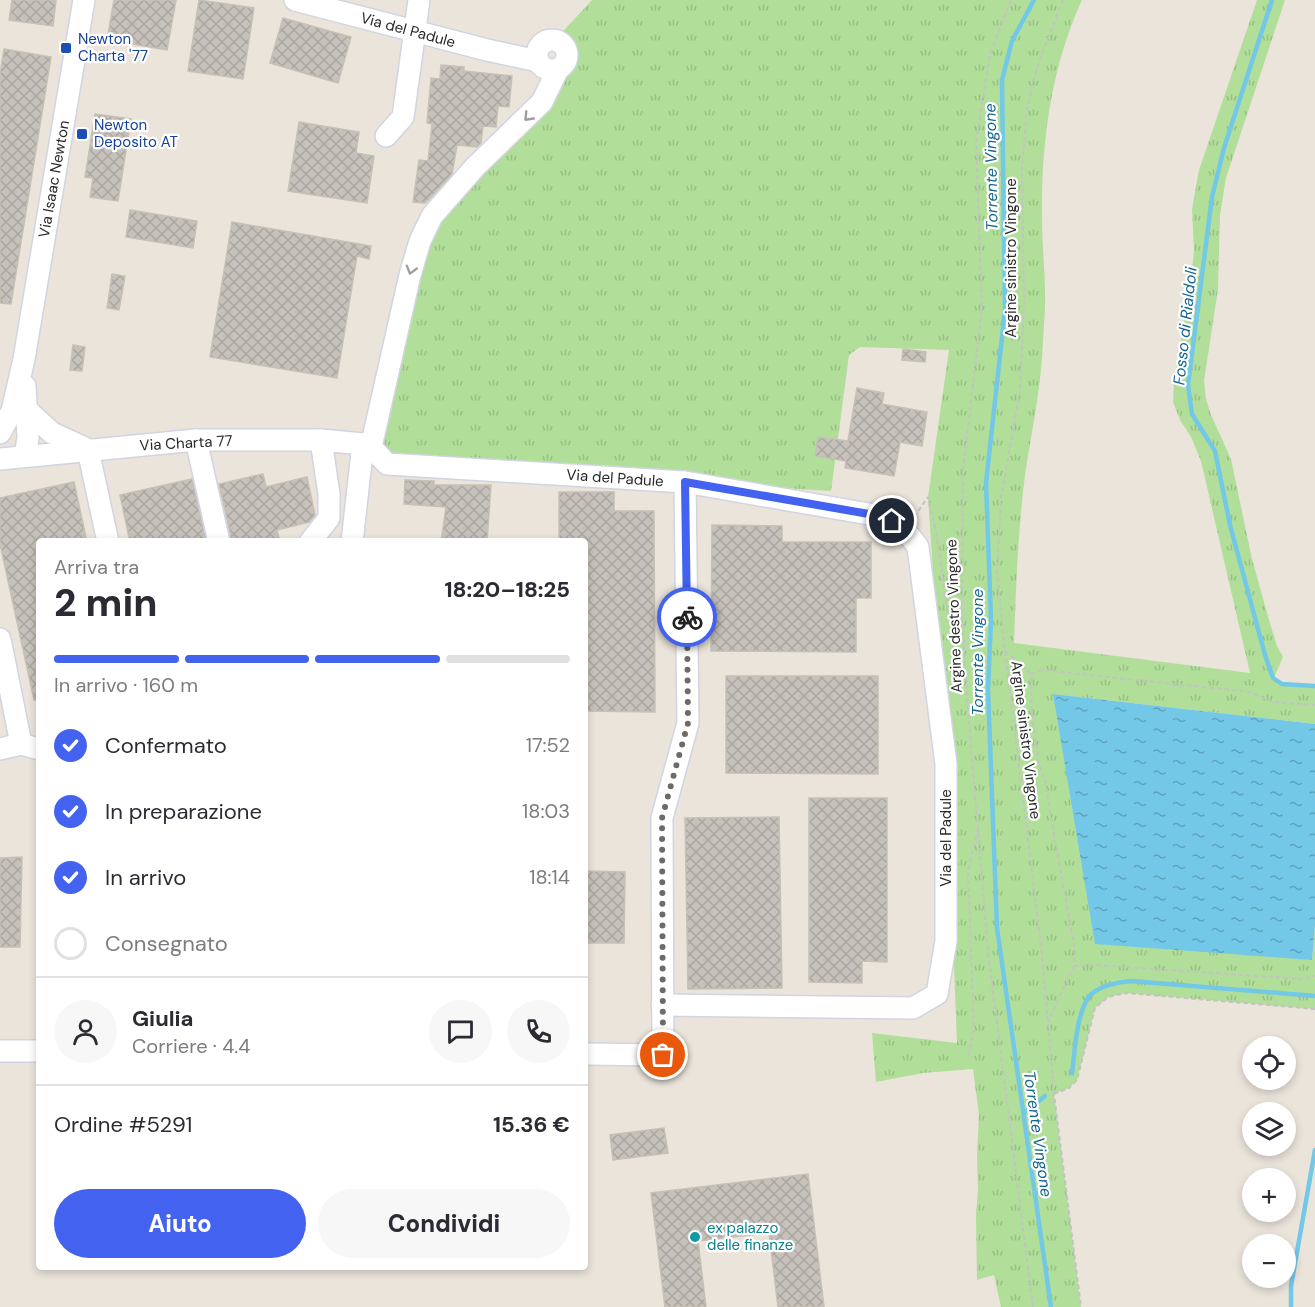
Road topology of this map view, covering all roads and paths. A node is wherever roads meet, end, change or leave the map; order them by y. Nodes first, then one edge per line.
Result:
1 (84, 0) edge
2 (295, 0) edge
3 (419, 0) edge
4 (1011, 0) edge
5 (1063, 0) edge
6 (414, 31) junction
7 (386, 136) dead end
8 (19, 410) junction
9 (0, 433) edge
10 (196, 440) junction
11 (321, 440) junction
12 (367, 445) junction
13 (88, 450) junction
14 (25, 456) junction
15 (0, 459) edge
16 (685, 482) junction
17 (107, 538) edge
18 (218, 538) edge
19 (313, 538) edge
20 (353, 538) edge
21 (0, 639) edge
22 (1005, 651) junction
23 (1031, 674) junction
24 (1315, 705) edge
25 (30, 746) edge
26 (0, 749) edge
27 (979, 828) junction
28 (1074, 966) junction
29 (1315, 976) edge
30 (663, 1005) junction
31 (1315, 1009) edge
32 (1047, 1024) junction
33 (0, 1051) edge
34 (36, 1051) edge
35 (588, 1054) edge
36 (968, 1056) dead end
37 (1054, 1094) junction
38 (1033, 1307) edge
39 (1081, 1307) edge

1 - 8 street, Via Isaac Newton
2 - 6 street, Via del Padule
3 - 6 street
4 - 27 path, Argine destro Vingone
5 - 22 path, Argine sinistro Vingone
6 - 7 street
6 -> 12 street, Via del Padule
8 - 9 street
8 - 13 street
8 - 14 street, Via Isaac Newton
10 - 11 street, Via Charta 77
10 - 13 street, Via Charta 77
10 - 18 street
11 - 12 street, Via Charta 77
11 - 19 street
12 - 16 street, Via del Padule
12 - 20 street
13 - 14 street, Via Charta 77
13 - 17 street
14 - 15 street, Via Charta 77
16 - 30 street
16 - 30 street, Via del Padule
21 - 25 street
22 - 23 path
22 - 32 path, Argine sinistro Vingone
23 - 24 path
23 - 28 path
25 - 26 street
27 - 36 path
27 - 38 path, Argine destro Vingone
28 - 29 path
28 - 32 path
30 - 35 street
31 - 37 path
32 - 37 path, Argine sinistro Vingone
33 - 34 street
37 - 39 path, Argine sinistro Vingone

